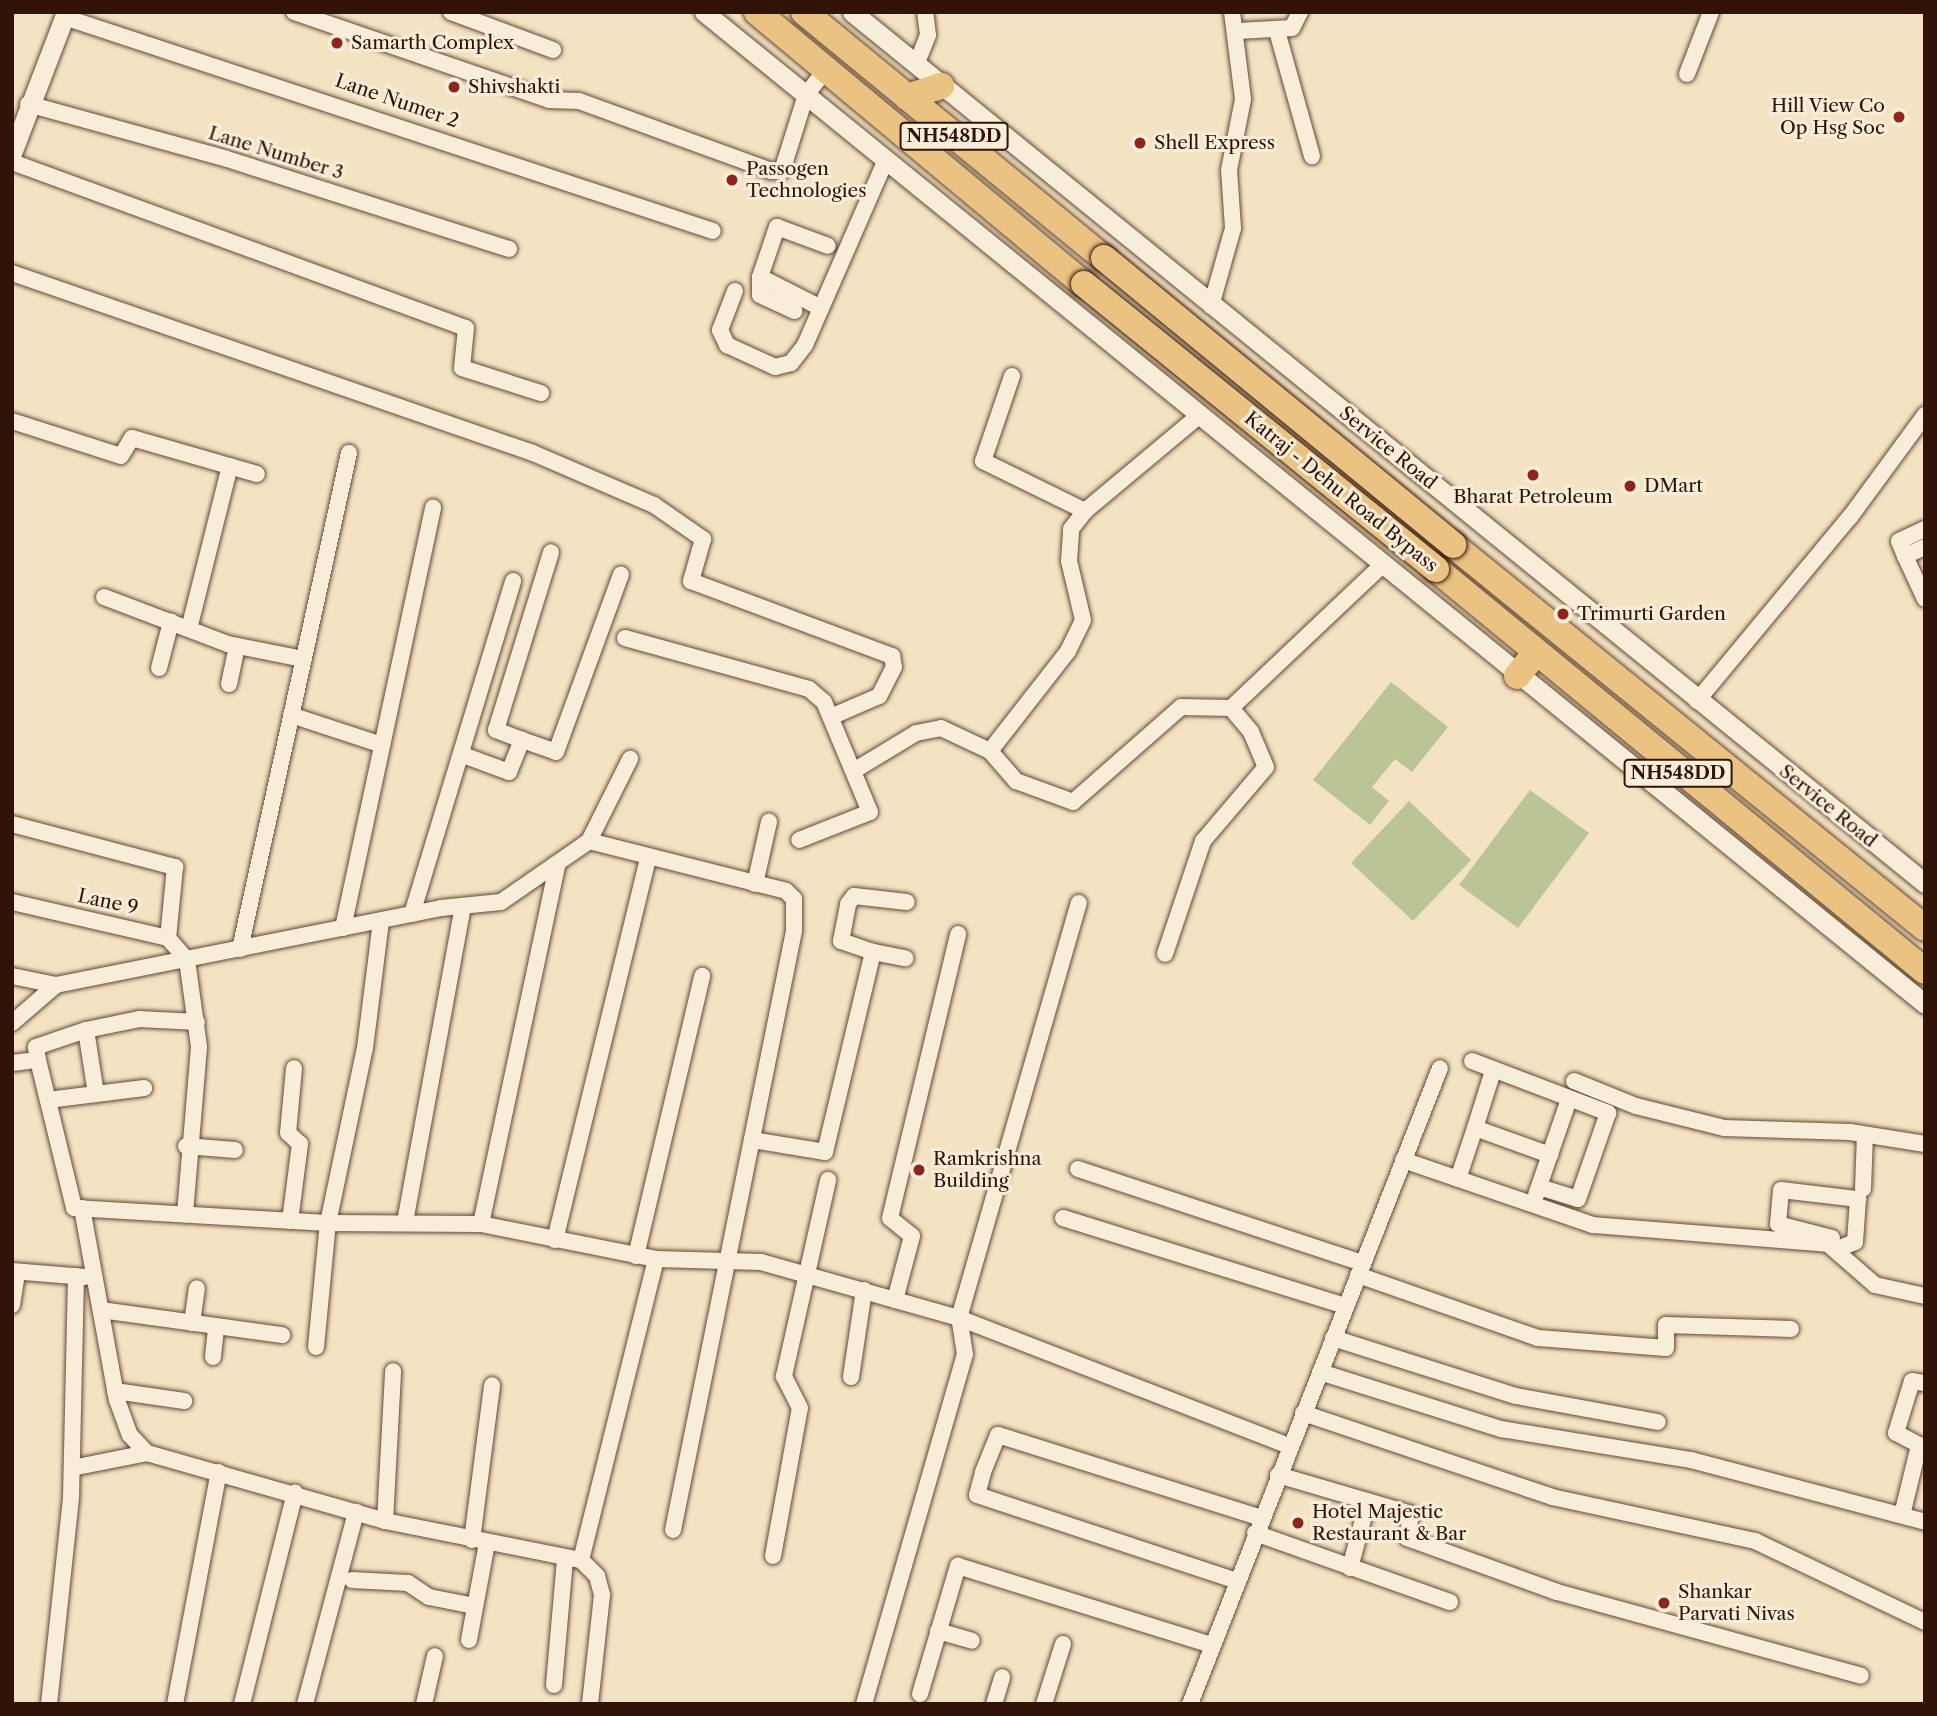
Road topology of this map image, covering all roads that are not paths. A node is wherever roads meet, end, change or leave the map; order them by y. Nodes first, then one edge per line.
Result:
1 (294, 12) edge
2 (451, 12) edge
3 (704, 12) edge
4 (757, 12) edge
5 (804, 12) edge
6 (852, 12) edge
7 (925, 12) edge
8 (1232, 12) edge
9 (1300, 12) edge
10 (1711, 12) edge
11 (65, 15) edge
12 (322, 17) edge
13 (1238, 31) junction
14 (1277, 31) junction
15 (553, 50) dead end
16 (916, 65) junction
17 (826, 69) junction
18 (1687, 74) dead end
19 (941, 86) junction
20 (806, 95) junction
21 (907, 97) junction
22 (28, 104) junction
23 (12, 153) edge
24 (1312, 156) dead end
25 (12, 162) edge
26 (885, 162) junction
27 (713, 231) dead end
28 (828, 246) dead end
29 (509, 249) dead end
30 (12, 273) edge
31 (760, 277) junction
32 (735, 291) dead end
33 (1211, 306) junction
34 (821, 308) junction
35 (795, 311) dead end
36 (1013, 376) dead end
37 (541, 393) dead end
38 (1214, 399) tunnel mouth
39 (1231, 410) tunnel mouth
40 (1201, 414) junction
41 (1923, 419) edge
42 (12, 421) edge
43 (1218, 428) junction
44 (349, 453) dead end
45 (230, 466) junction
46 (257, 474) dead end
47 (433, 508) dead end
48 (1085, 510) junction
49 (1925, 529) edge
50 (1925, 547) edge
51 (551, 552) dead end
52 (1905, 556) junction
53 (1382, 565) junction
54 (621, 574) dead end
55 (513, 581) dead end
56 (104, 597) dead end
57 (1925, 599) edge
58 (171, 622) junction
59 (189, 629) junction
60 (625, 638) dead end
61 (237, 646) junction
62 (1535, 654) junction
63 (303, 659) junction
64 (159, 668) dead end
65 (1517, 676) junction
66 (229, 684) dead end
67 (1697, 701) junction
68 (1231, 708) junction
69 (291, 715) junction
70 (835, 715) junction
71 (522, 740) junction
72 (382, 745) junction
73 (990, 751) junction
74 (463, 755) junction
75 (630, 759) dead end
76 (855, 770) junction
77 (769, 822) dead end
78 (12, 824) edge
79 (799, 840) dead end
80 (589, 841) junction
81 (648, 859) junction
82 (557, 865) junction
83 (1925, 883) edge
84 (755, 884) junction
85 (12, 902) edge
86 (907, 902) dead end
87 (1079, 903) dead end
88 (463, 906) junction
89 (412, 914) junction
90 (381, 920) junction
91 (343, 928) junction
92 (1925, 928) edge
93 (958, 934) dead end
94 (169, 938) junction
95 (240, 949) junction
96 (873, 952) junction
97 (1165, 954) dead end
98 (905, 958) dead end
99 (187, 960) junction
100 (1925, 971) edge
101 (12, 976) edge
102 (702, 976) dead end
103 (56, 985) junction
104 (1925, 1004) edge
105 (197, 1022) junction
106 (12, 1023) edge
107 (86, 1030) junction
108 (38, 1060) junction
109 (1472, 1061) dead end
110 (12, 1063) edge
111 (294, 1068) dead end
112 (1440, 1068) dead end
113 (1493, 1071) junction
114 (1574, 1081) dead end
115 (144, 1088) dead end
116 (96, 1094) junction
117 (1569, 1099) junction
118 (48, 1100) junction
119 (1475, 1128) junction
120 (1866, 1135) junction
121 (752, 1140) junction
122 (1925, 1144) edge
123 (186, 1146) junction
124 (235, 1150) dead end
125 (1550, 1155) junction
126 (1403, 1160) junction
127 (1077, 1169) dead end
128 (1458, 1179) junction
129 (828, 1180) dead end
130 (1539, 1187) junction
131 (1863, 1189) dead end
132 (1533, 1204) junction
133 (82, 1208) junction
134 (185, 1214) junction
135 (1063, 1218) dead end
136 (290, 1221) junction
137 (405, 1222) junction
138 (328, 1223) junction
139 (481, 1224) junction
140 (555, 1240) junction
141 (1840, 1247) junction
142 (636, 1256) junction
143 (656, 1259) junction
144 (728, 1262) junction
145 (1360, 1269) junction
146 (14, 1272) edge
147 (804, 1274) junction
148 (76, 1276) junction
149 (95, 1278) junction
150 (197, 1288) dead end
151 (864, 1290) junction
152 (1925, 1296) edge
153 (895, 1300) junction
154 (12, 1304) edge
155 (1346, 1307) junction
156 (101, 1310) junction
157 (959, 1318) junction
158 (192, 1322) junction
159 (216, 1326) junction
160 (1791, 1329) dead end
161 (282, 1335) dead end
162 (1333, 1338) junction
163 (316, 1347) dead end
164 (213, 1357) dead end
165 (393, 1370) dead end
166 (1320, 1372) junction
167 (851, 1377) dead end
168 (1925, 1383) edge
169 (492, 1385) dead end
170 (115, 1391) junction
171 (184, 1401) dead end
172 (1303, 1413) junction
173 (1658, 1422) dead end
174 (1289, 1446) junction
175 (147, 1453) junction
176 (72, 1468) junction
177 (219, 1472) junction
178 (1919, 1472) edge
179 (1278, 1475) junction
180 (295, 1493) junction
181 (1368, 1502) junction
182 (356, 1511) junction
183 (1902, 1515) junction
184 (386, 1521) junction
185 (1925, 1522) edge
186 (1258, 1526) junction
187 (673, 1530) dead end
188 (479, 1542) junction
189 (773, 1556) dead end
190 (573, 1559) junction
191 (1350, 1568) junction
192 (352, 1580) dead end
193 (1237, 1581) junction
194 (1450, 1602) dead end
195 (475, 1606) junction
196 (1925, 1622) edge
197 (938, 1631) junction
198 (469, 1640) dead end
199 (972, 1641) dead end
200 (1063, 1644) dead end
201 (1213, 1644) junction
202 (435, 1656) dead end
203 (1861, 1676) dead end
204 (1002, 1677) dead end
205 (554, 1685) dead end
206 (920, 1693) dead end
207 (48, 1704) edge
208 (175, 1704) edge
209 (242, 1704) edge
210 (305, 1704) edge
211 (424, 1704) edge
212 (590, 1704) edge
213 (864, 1704) edge
214 (994, 1704) edge
215 (1044, 1704) edge
216 (1190, 1704) edge

1 - 12 street
2 - 15 street
3 - 20 street
4 - 17 highway, Katraj - Dehu Road Bypass / NH548DD
5 - 21 highway, Katraj - Dehu Road Bypass / NH548DD
6 - 16 street, Service Road
7 - 16 street
8 - 13 street
9 - 14 street
10 - 18 street
11 - 22 street
11 - 27 street, Lane Numer 2
12 - 20 street
13 - 14 street
13 - 33 street
14 - 24 street
16 - 19 street, Service Road
17 - 20 street
17 - 62 highway, Katraj - Dehu Road Bypass / NH548DD, bridge
19 - 21 highway
19 - 33 street, Service Road
20 - 26 street
21 - 92 highway, Katraj - Dehu Road Bypass / NH548DD, bridge
22 - 23 street
22 - 29 street, Lane Number 3
25 - 37 street
26 - 34 street
26 - 40 street
28 - 31 street
30 - 70 street
31 - 34 street
31 - 35 street
32 - 34 street
33 - 67 street, Service Road
36 - 48 street
38 - 40 street
39 - 43 street
40 - 43 street
40 - 48 street
41 - 67 street
42 - 45 street
43 - 53 street
44 - 63 street
45 - 46 street
45 - 59 street
47 - 72 street
48 - 73 street
49 - 52 street
50 - 52 street
51 - 71 street
52 - 57 street
53 - 65 street
53 - 68 street
54 - 71 street
55 - 74 street
56 - 58 street
58 - 59 street
58 - 64 street
59 - 61 street
60 - 70 street
61 - 63 street
61 - 66 street
62 - 65 highway
62 - 100 highway, Katraj - Dehu Road Bypass / NH548DD
63 - 69 street
65 - 104 street
67 - 83 street, Service Road
68 - 73 street
68 - 97 street
69 - 72 street
69 - 95 street
70 - 76 street
71 - 74 street
72 - 91 street
73 - 76 street
74 - 89 street
75 - 80 street
76 - 79 street
77 - 84 street
78 - 94 street
80 - 81 street
80 - 82 street
81 - 84 street
81 - 140 street
82 - 88 street
82 - 139 street
84 - 121 street
85 - 94 street, Lane 9
86 - 96 street
87 - 157 street
88 - 89 street
88 - 137 street
89 - 90 street
90 - 91 street
90 - 138 street
91 - 95 street
93 - 153 street
94 - 99 street
95 - 99 street
96 - 98 street
96 - 121 street
99 - 103 street
99 - 105 street
101 - 103 street
102 - 142 street
103 - 106 street
105 - 107 street
105 - 123 street
107 - 108 street
107 - 116 street
108 - 110 street
108 - 118 street
109 - 113 street
111 - 136 street
112 - 126 street
113 - 117 street
113 - 119 street
114 - 120 street
115 - 116 street
116 - 118 street
117 - 125 street
117 - 130 street
118 - 133 street
119 - 125 street
119 - 128 street
120 - 122 street
120 - 131 street
121 - 144 street
123 - 124 street
123 - 134 street
125 - 130 street
126 - 128 street
126 - 145 street
127 - 145 street
128 - 132 street
129 - 147 street
130 - 132 street
132 - 141 street
133 - 134 street
133 - 149 street
134 - 136 street
135 - 155 street
136 - 138 street
137 - 138 street
137 - 139 street
138 - 163 street
139 - 140 street
140 - 142 street
141 - 141 street
141 - 152 street
142 - 143 street
143 - 144 street
143 - 190 street
144 - 147 street
144 - 187 street
145 - 155 street
145 - 160 street
146 - 148 street
146 - 154 street
147 - 151 street
147 - 189 street
148 - 149 street
148 - 176 street
149 - 156 street
150 - 158 street
151 - 153 street
151 - 167 street
153 - 157 street
155 - 162 street
156 - 158 street
156 - 170 street
157 - 174 street
157 - 213 street
158 - 159 street
159 - 161 street
159 - 164 street
162 - 166 street
162 - 173 street
165 - 184 street
166 - 172 street
166 - 183 street
168 - 178 street
169 - 188 street
170 - 171 street
170 - 175 street
172 - 174 street
172 - 196 street
174 - 179 street
175 - 176 street
175 - 177 street
176 - 207 street
177 - 180 street
177 - 208 street
178 - 183 street
179 - 181 street
179 - 186 street
180 - 182 street
180 - 209 street
181 - 191 street
181 - 203 street
182 - 184 street
182 - 210 street
183 - 185 street
184 - 188 street
186 - 191 street
186 - 193 street
186 - 193 street
188 - 190 street
188 - 195 street
190 - 205 street
190 - 212 street
191 - 194 street
192 - 195 street
193 - 201 street
195 - 198 street
197 - 199 street
197 - 201 street
197 - 206 street
200 - 215 street
201 - 216 street
202 - 211 street
204 - 214 street

